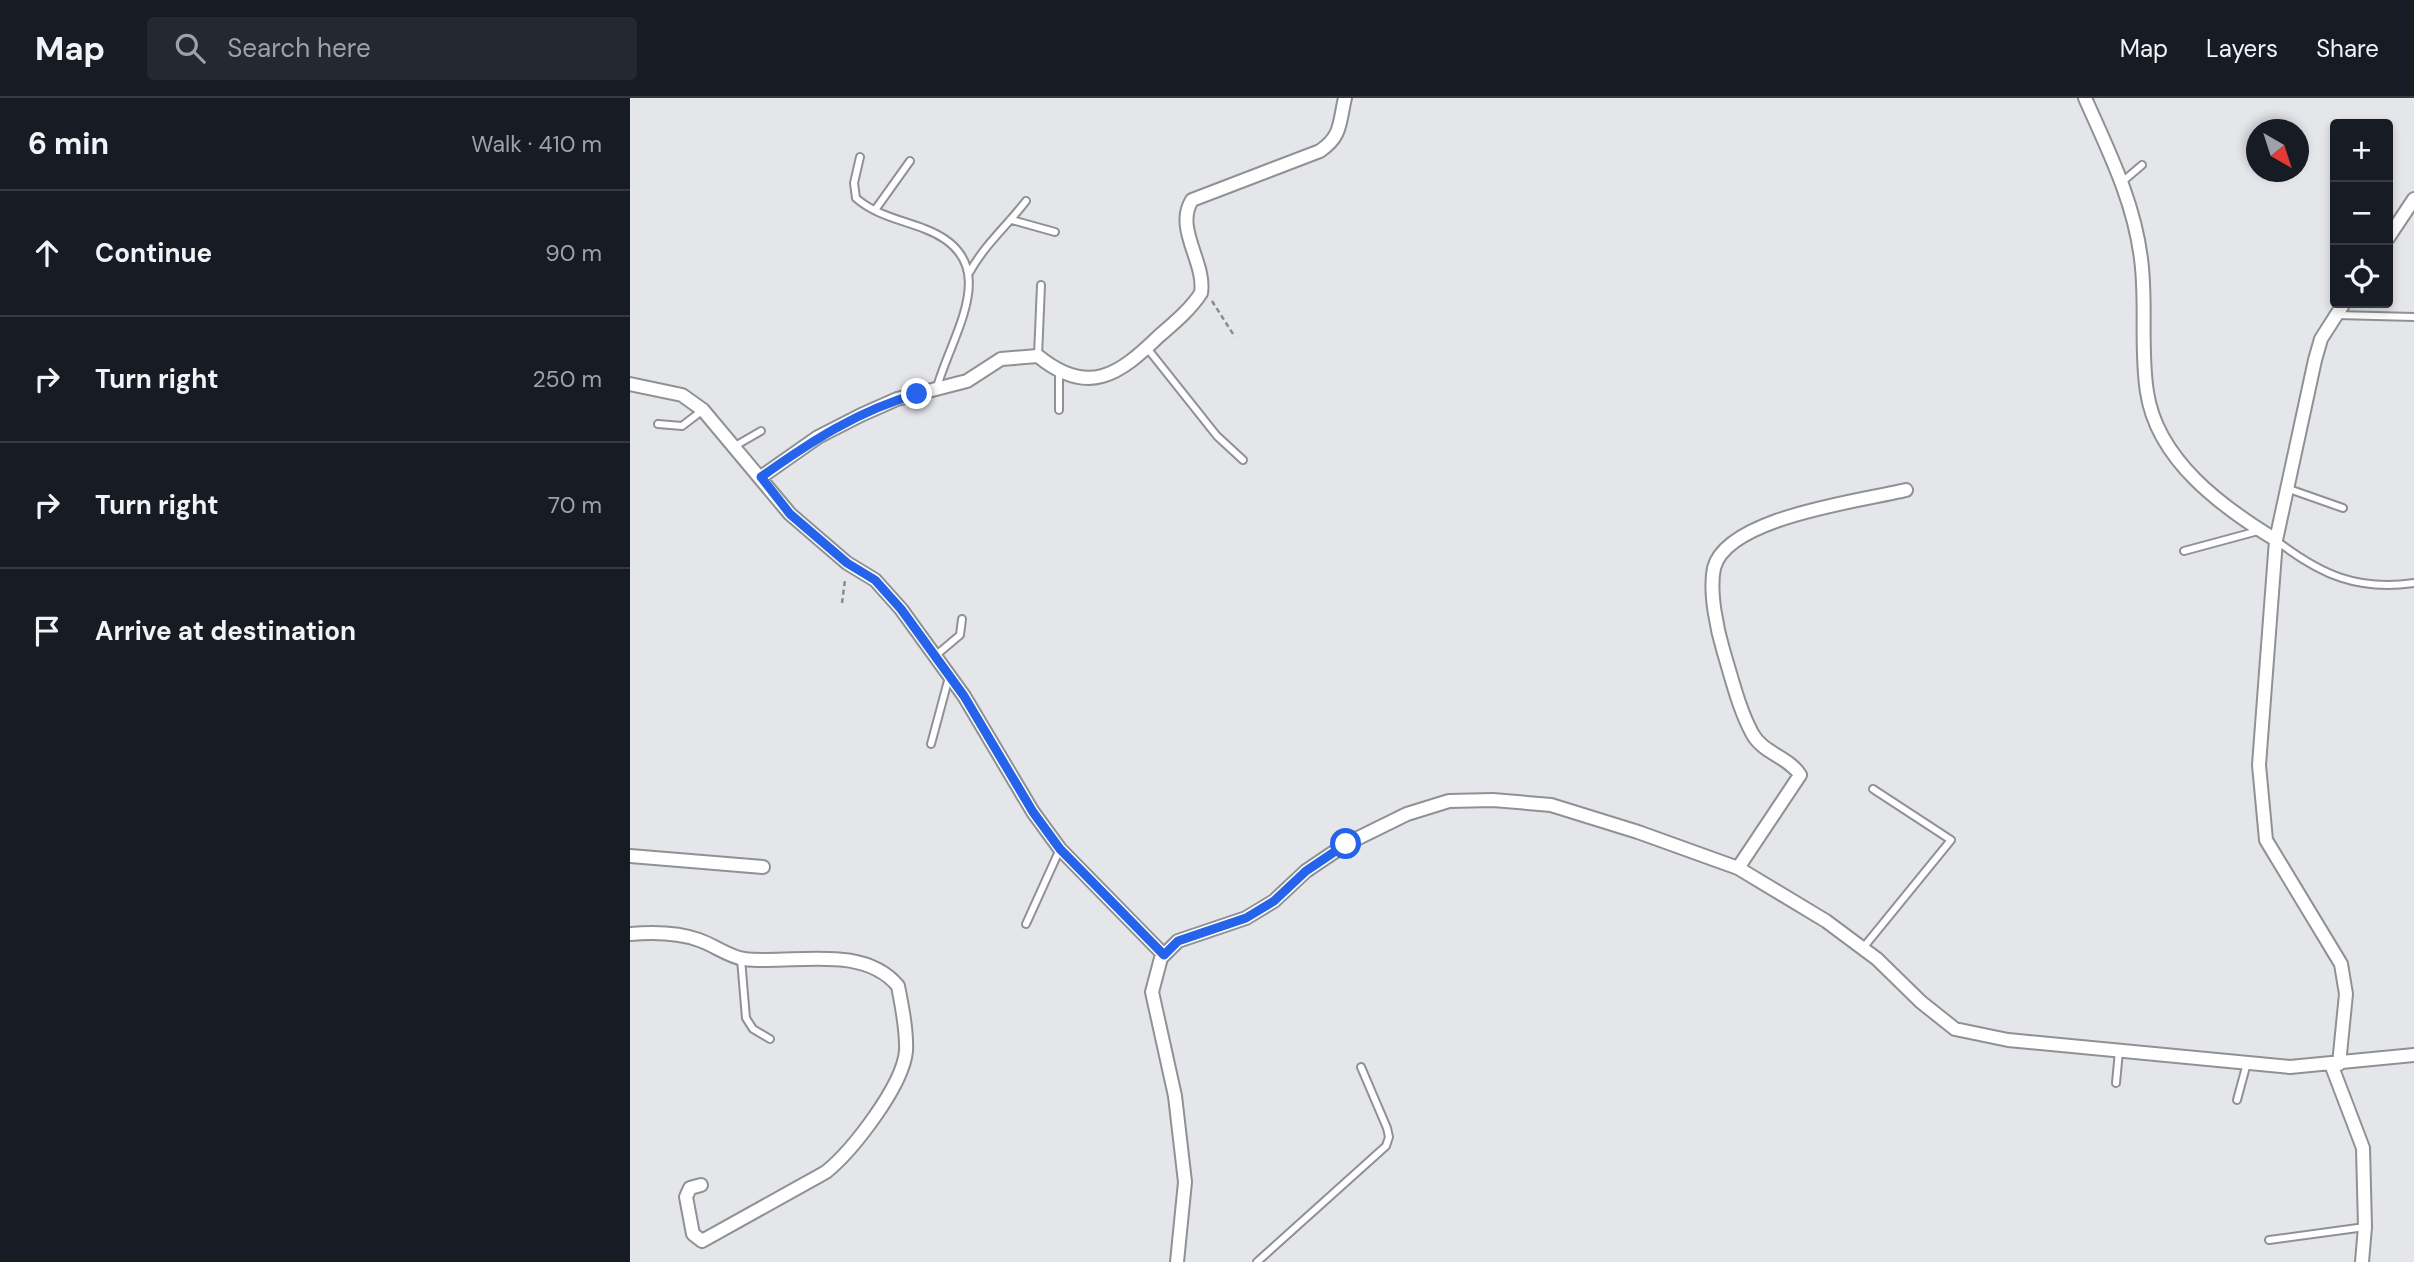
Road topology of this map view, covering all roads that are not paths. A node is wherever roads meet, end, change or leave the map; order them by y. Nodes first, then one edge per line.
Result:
1 (1345, 98) edge
2 (2085, 98) edge
3 (860, 157) dead end
4 (910, 161) dead end
5 (2142, 166) dead end
6 (2122, 182) junction
7 (2414, 199) edge
8 (1026, 201) dead end
9 (875, 210) junction
10 (1012, 220) junction
11 (2393, 230) edge
12 (1055, 232) dead end
13 (969, 273) junction
14 (1041, 285) dead end
15 (2340, 308) edge
16 (2335, 315) junction
17 (2414, 317) edge
18 (1147, 348) junction
19 (1038, 356) junction
20 (1059, 373) junction
21 (630, 384) edge
22 (937, 388) junction
23 (703, 410) junction
24 (1059, 410) dead end
25 (657, 424) dead end
26 (761, 431) dead end
27 (736, 446) junction
28 (1243, 460) dead end
29 (761, 477) junction
30 (2289, 489) junction
31 (1906, 490) dead end
32 (2343, 508) dead end
33 (2260, 531) junction
34 (2276, 540) junction
35 (2184, 551) dead end
36 (2414, 583) edge
37 (962, 619) dead end
38 (935, 656) junction
39 (949, 675) junction
40 (931, 744) dead end
41 (1873, 789) dead end
42 (1060, 849) junction
43 (630, 856) edge
44 (763, 867) dead end
45 (1738, 868) junction
46 (1026, 924) dead end
47 (630, 934) edge
48 (1863, 948) junction
49 (1164, 955) junction
50 (741, 959) junction
51 (770, 1039) dead end
52 (2119, 1051) junction
53 (2414, 1055) edge
54 (2247, 1063) junction
55 (2335, 1064) junction
56 (1361, 1067) dead end
57 (2116, 1083) dead end
58 (2237, 1100) dead end
59 (701, 1185) dead end
60 (2365, 1227) junction
61 (2269, 1240) dead end
62 (1177, 1262) edge
63 (1256, 1262) edge
64 (2362, 1262) edge

1 - 18 street
2 - 6 street
3 - 9 lane
4 - 9 lane
5 - 6 lane
6 - 33 street
7 - 11 street
8 - 10 lane
9 - 13 lane
10 - 12 lane
10 - 13 lane
13 - 22 lane
14 - 19 lane
15 - 16 street
16 - 17 lane
16 - 30 street
18 - 20 street
18 - 28 lane
19 - 20 street
19 - 22 street
20 - 24 lane
21 - 23 street
22 - 29 street
23 - 25 lane
23 - 27 street
26 - 27 lane
27 - 29 street
29 - 38 street
30 - 32 lane
30 - 34 street
31 - 45 street
33 - 34 street
33 - 35 lane
34 - 36 lane
34 - 55 street
37 - 38 lane
38 - 39 street
39 - 40 lane
39 - 42 street
41 - 48 lane
42 - 46 lane
42 - 49 street
43 - 44 street
45 - 48 street
45 - 49 street
47 - 50 street
48 - 52 street
49 - 62 street
50 - 51 lane
50 - 59 street
52 - 54 street
52 - 57 lane
53 - 55 street
54 - 55 street
54 - 58 lane
55 - 60 street
56 - 63 lane
60 - 61 lane
60 - 64 street

